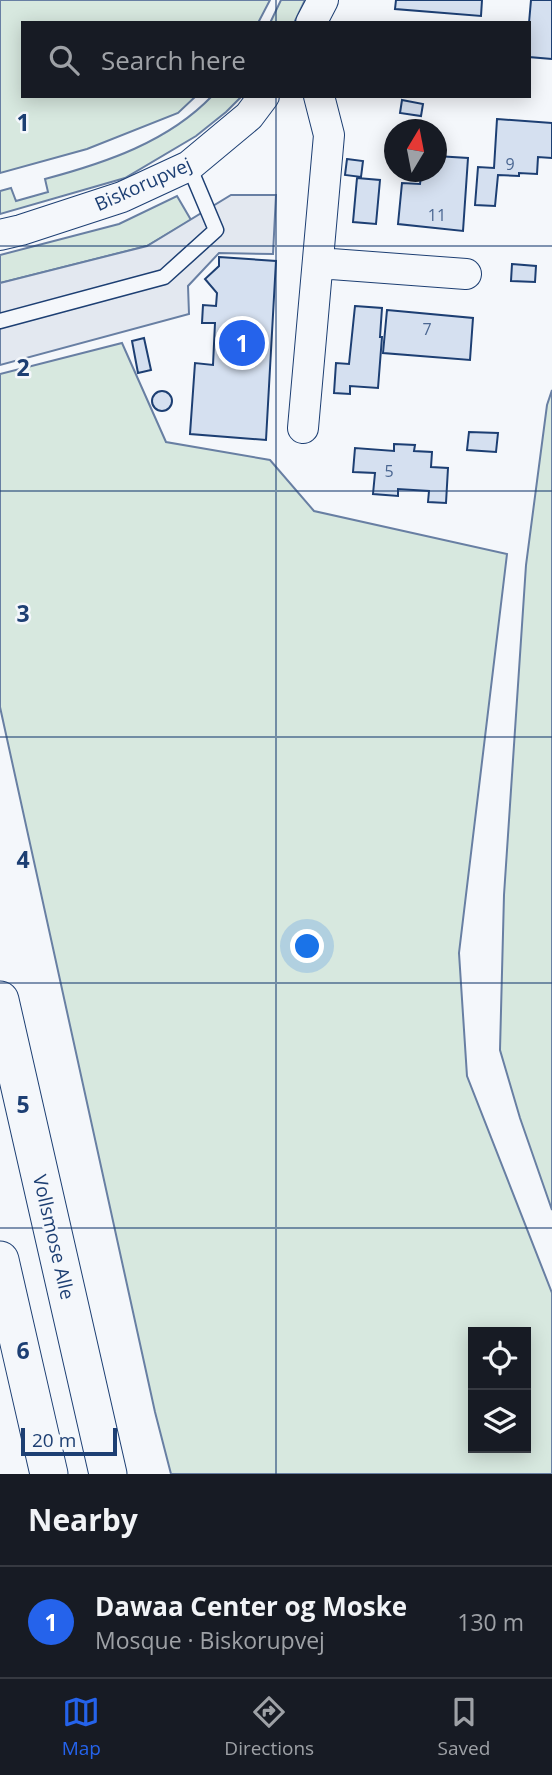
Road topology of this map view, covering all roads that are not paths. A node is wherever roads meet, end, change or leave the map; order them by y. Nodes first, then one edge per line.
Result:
1 (323, 0) edge
2 (313, 21) edge
3 (262, 98) edge
4 (320, 98) edge
5 (189, 166) junction
6 (0, 235) edge
7 (318, 263) junction
8 (466, 274) dead end
9 (0, 321) edge
10 (303, 428) dead end
11 (0, 1000) edge
12 (0, 1260) edge
13 (49, 1474) edge
14 (108, 1474) edge

1 - 2 street
3 - 5 street, Biskorupvej
4 - 7 street
5 - 6 street, Biskorupvej
5 - 9 lane
7 - 8 street
7 - 10 street
11 - 14 street, Vollsmose Alle
12 - 13 street

